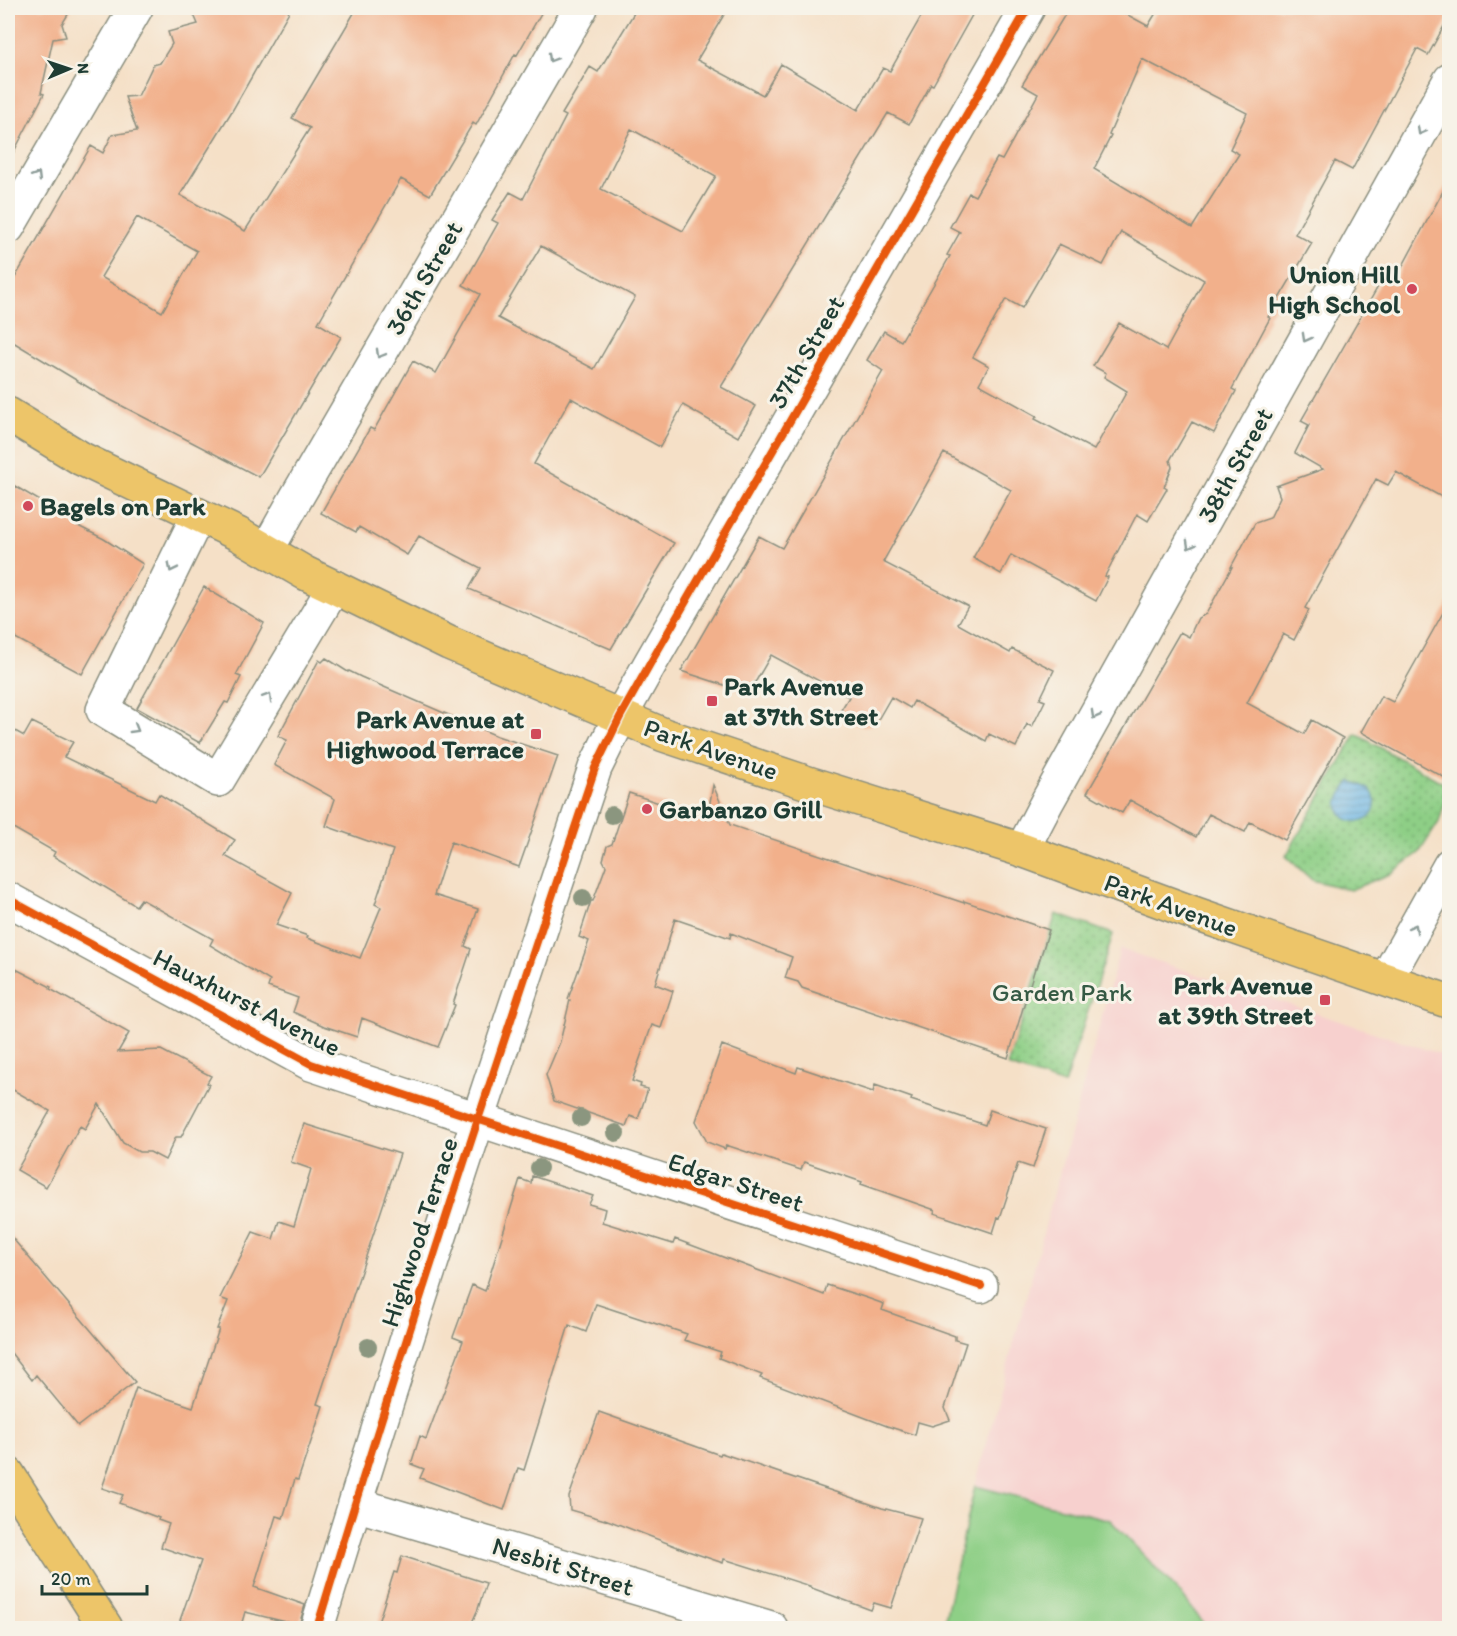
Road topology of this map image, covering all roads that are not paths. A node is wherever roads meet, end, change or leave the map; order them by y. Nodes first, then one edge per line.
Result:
1 (136, 8) edge
2 (581, 8) edge
3 (1028, 8) edge
4 (1449, 80) edge
5 (8, 227) edge
6 (8, 414) edge
7 (198, 516) junction
8 (267, 550) junction
9 (334, 587) junction
10 (620, 717) junction
11 (1022, 850) junction
12 (1449, 865) edge
13 (8, 899) edge
14 (1386, 979) junction
15 (1449, 1002) edge
16 (477, 1119) junction
17 (981, 1286) dead end
18 (8, 1474) edge
19 (355, 1504) junction
20 (106, 1629) edge
21 (317, 1629) edge
22 (771, 1629) edge

5 -> 1 street
2 -> 8 street, 36th Street
3 - 10 street, 37th Street
4 -> 11 street, 38th Street
6 - 7 main road, Park Avenue
7 - 8 main road, Park Avenue
7 -> 9 street
8 - 9 main road, Park Avenue
9 - 10 main road, Park Avenue
10 - 11 main road, Park Avenue
10 - 16 street, Highwood Terrace
11 - 14 main road, Park Avenue
14 -> 12 street
13 - 16 street, Hauxhurst Avenue
14 - 15 main road, Park Avenue
16 - 17 street, Edgar Street
16 - 19 street, Highwood Terrace
18 - 20 main road
19 - 21 street, Highwood Terrace
19 - 22 street, Nesbit Street

